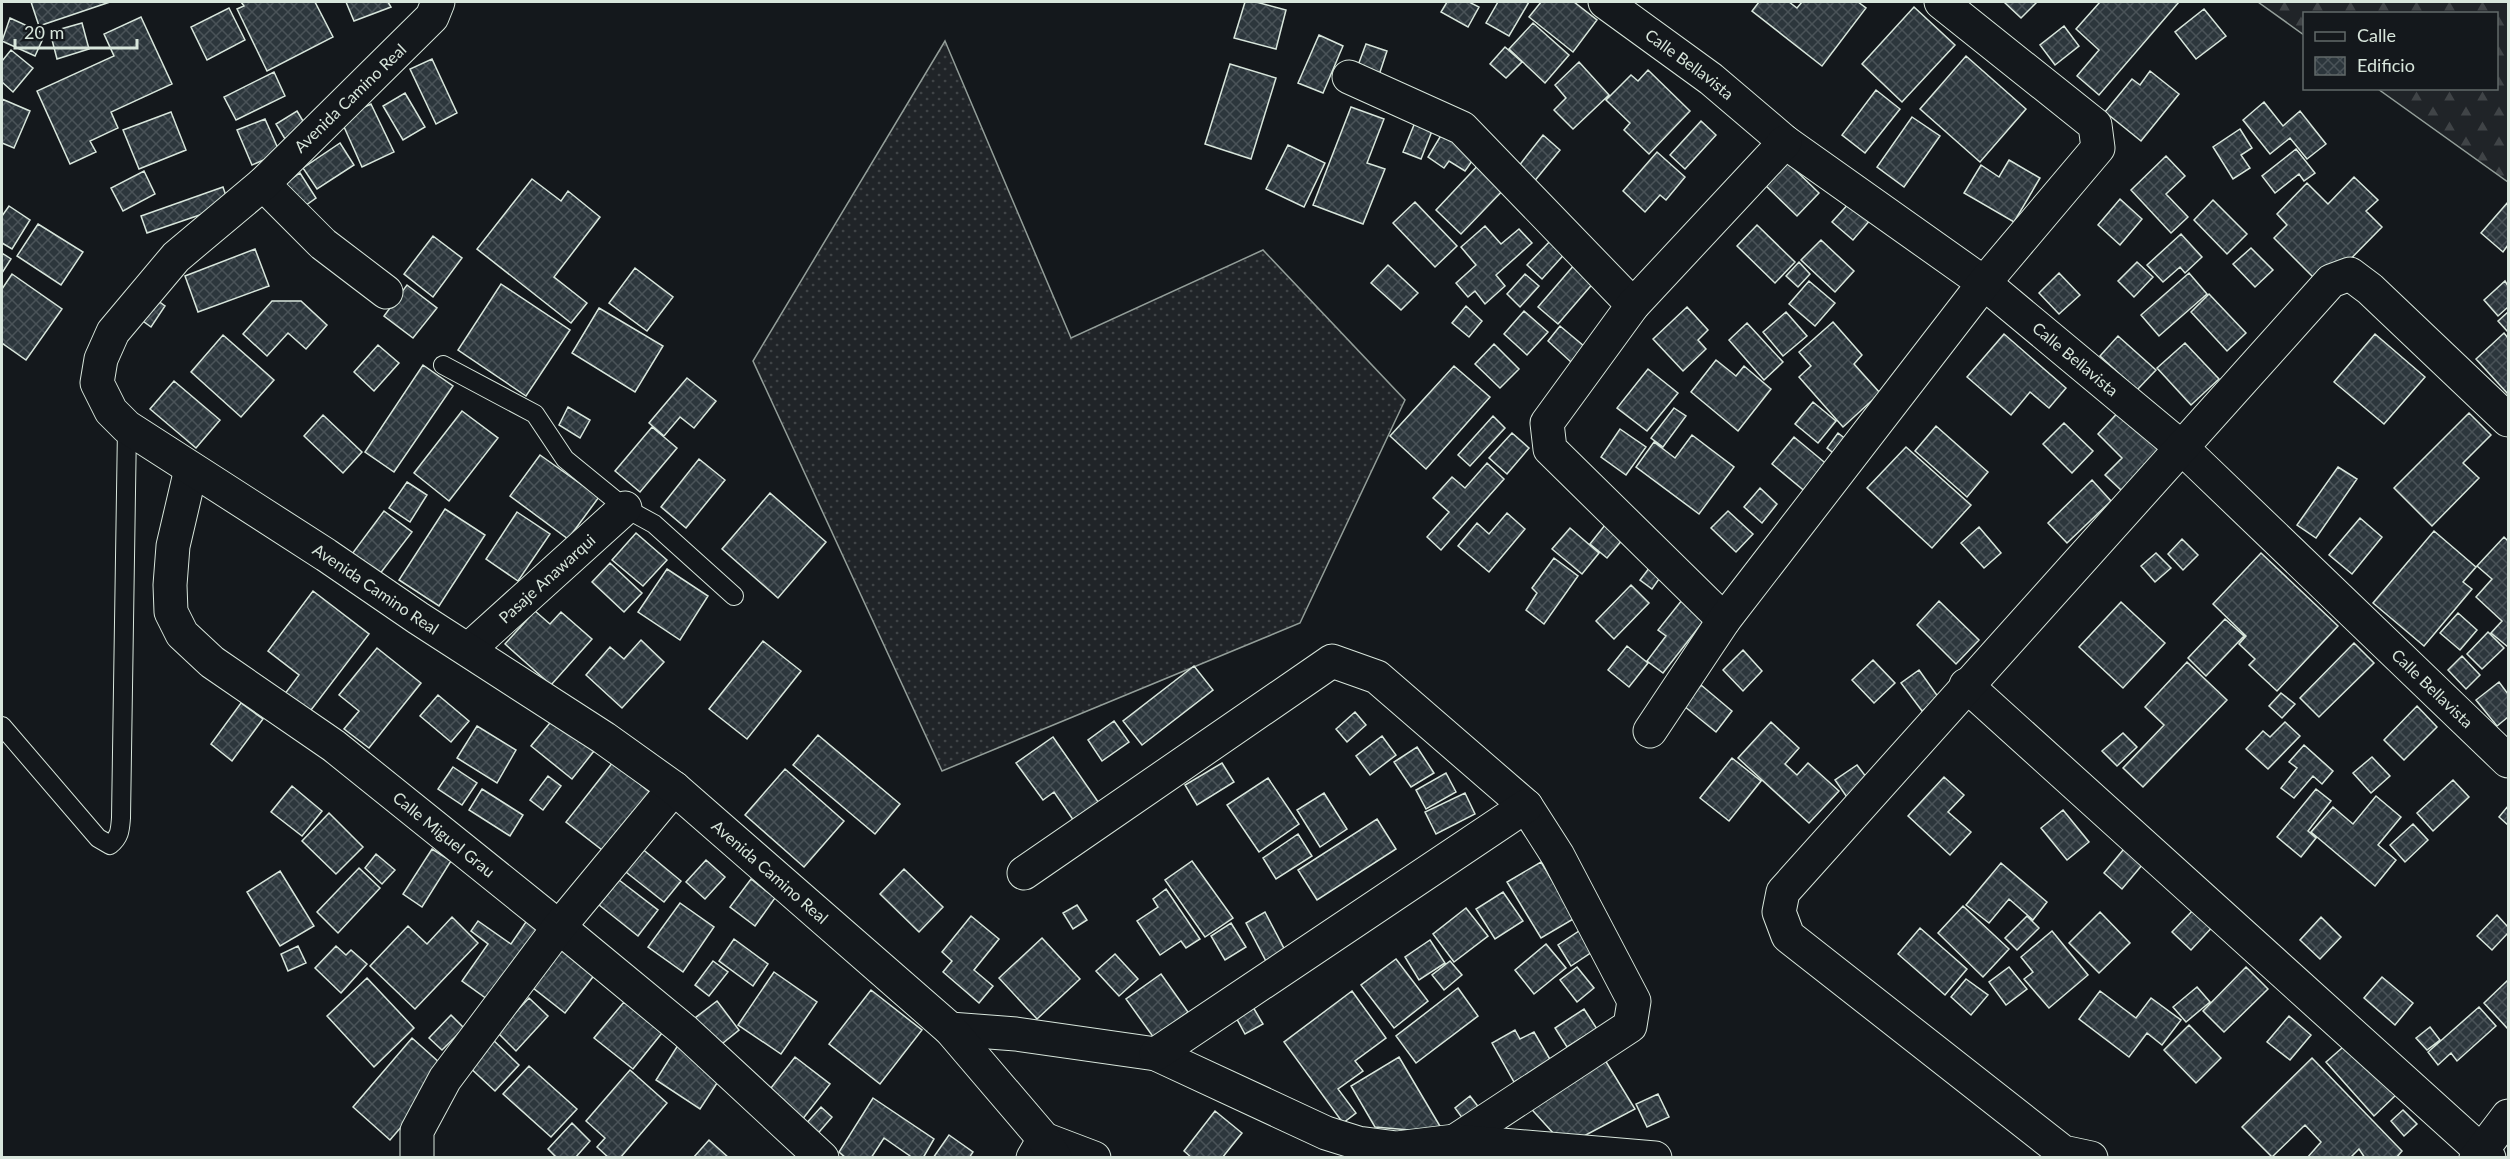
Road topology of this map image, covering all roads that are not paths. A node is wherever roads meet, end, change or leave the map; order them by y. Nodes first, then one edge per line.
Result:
1 (438, 2) edge
2 (1605, 2) edge
3 (1941, 2) edge
4 (1349, 77) dead end
5 (1785, 142) junction
6 (263, 184) junction
7 (1984, 283) junction
8 (386, 292) dead end
9 (1633, 305) junction
10 (443, 365) dead end
11 (2508, 420) edge
12 (126, 427) junction
13 (2181, 447) junction
14 (191, 469) junction
15 (625, 508) junction
16 (734, 596) dead end
17 (1724, 620) junction
18 (470, 649) junction
19 (1966, 685) junction
20 (2, 726) edge
21 (1650, 731) dead end
22 (2508, 761) edge
23 (674, 788) junction
24 (1526, 806) junction
25 (1024, 873) dead end
26 (559, 927) junction
27 (950, 1029) junction
28 (1156, 1054) junction
29 (2508, 1116) edge
30 (1455, 1141) junction
31 (1044, 1151) edge
32 (2482, 1155) edge
33 (417, 1158) edge
34 (822, 1158) edge
35 (1094, 1158) edge
36 (1656, 1158) edge
37 (2091, 1158) edge

1 - 6 street, Avenida Camino Real
2 - 5 street, Calle Bellavista
3 - 7 street
4 - 9 street
5 - 7 street, Calle Bellavista
5 - 9 street
6 - 8 street
6 - 12 street, Avenida Camino Real
7 - 13 street, Calle Bellavista
7 - 17 street
9 - 17 street
10 - 15 lane
11 - 13 street
12 - 14 street, Avenida Camino Real
12 - 20 lane
13 - 19 street
13 - 22 street, Calle Bellavista
14 - 18 street, Avenida Camino Real
14 - 26 street, Calle Miguel Grau
15 - 16 lane
15 - 18 street, Pasaje Anawarqui
17 - 21 street
18 - 23 street, Avenida Camino Real
19 - 32 street
19 - 37 street
23 - 26 street
23 - 27 street, Avenida Camino Real
24 - 25 street
24 - 28 street
24 - 30 street
26 - 33 street
26 - 34 street, Calle Miguel Grau
27 - 28 street
27 - 31 street, Avenida Camino Real
28 - 30 street
29 - 32 street
30 - 36 street
31 - 35 street

